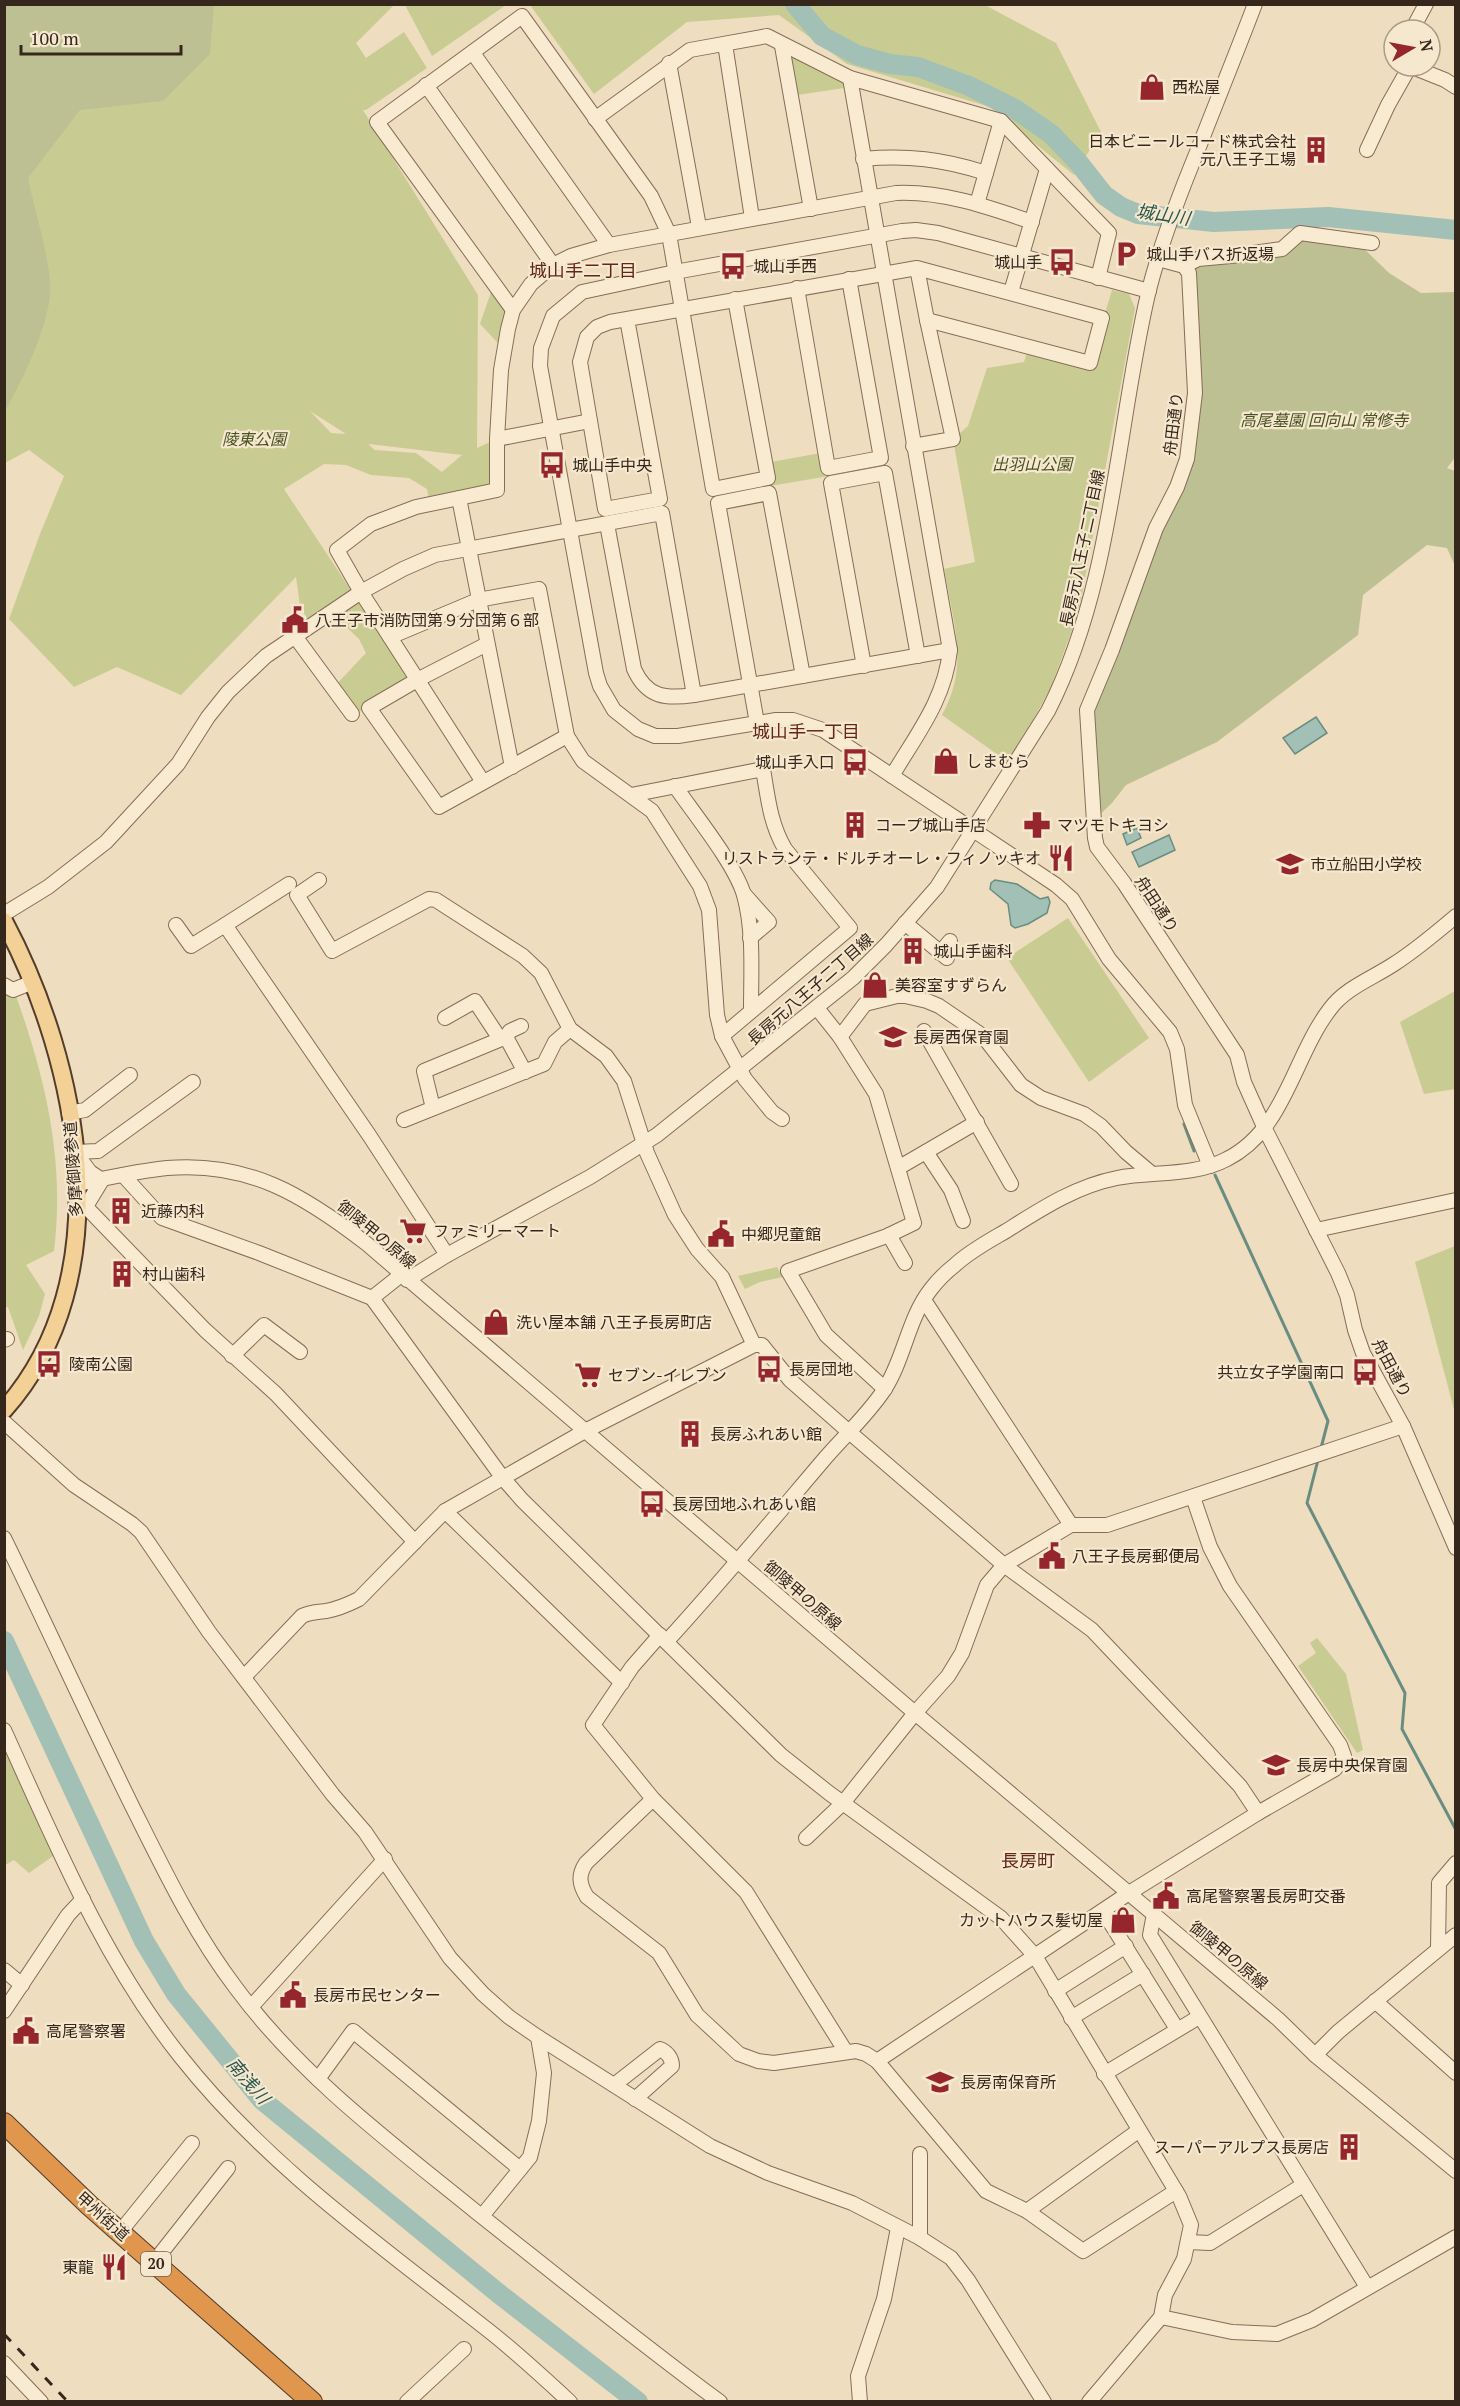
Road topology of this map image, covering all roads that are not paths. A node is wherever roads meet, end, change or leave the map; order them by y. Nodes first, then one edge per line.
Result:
1 (1255, 4) edge
2 (1425, 4) edge
3 (1418, 18) edge
4 (725, 44) junction
5 (782, 46) junction
6 (473, 53) junction
7 (669, 63) junction
8 (850, 78) junction
9 (426, 86) junction
10 (1455, 87) edge
11 (595, 118) junction
12 (1001, 121) junction
13 (1367, 150) dead end
14 (862, 159) junction
15 (1047, 169) junction
16 (986, 172) junction
17 (870, 198) junction
18 (977, 204) junction
19 (811, 209) junction
20 (752, 218) junction
21 (1032, 222) junction
22 (699, 227) junction
23 (669, 234) junction
24 (876, 236) junction
25 (1372, 243) dead end
26 (609, 245) junction
27 (1021, 257) junction
28 (1158, 259) junction
29 (553, 265) junction
30 (1184, 266) junction
31 (917, 268) junction
32 (675, 272) junction
33 (883, 273) junction
34 (1098, 278) junction
35 (849, 279) junction
36 (796, 288) junction
37 (1149, 291) junction
38 (1011, 292) junction
39 (735, 299) junction
40 (681, 309) junction
41 (513, 310) junction
42 (627, 319) junction
43 (927, 320) junction
44 (590, 421) junction
45 (550, 429) junction
46 (496, 439) junction
47 (914, 446) junction
48 (459, 498) junction
49 (607, 524) junction
50 (569, 530) junction
51 (467, 549) junction
52 (361, 592) junction
53 (478, 600) junction
54 (294, 635) junction
55 (390, 637) junction
56 (487, 644) junction
57 (950, 650) junction
58 (918, 656) junction
59 (864, 666) junction
60 (803, 676) junction
61 (417, 680) junction
62 (750, 686) junction
63 (694, 695) junction
64 (352, 714) dead end
65 (757, 723) junction
66 (567, 736) junction
67 (512, 767) junction
68 (892, 776) junction
69 (483, 782) junction
70 (675, 786) junction
71 (631, 795) junction
72 (973, 831) junction
73 (319, 880) dead end
74 (289, 884) dead end
75 (744, 894) junction
76 (4, 914) edge
77 (1455, 916) edge
78 (4, 921) edge
79 (905, 923) junction
80 (176, 925) dead end
81 (225, 926) junction
82 (750, 938) junction
83 (950, 941) dead end
84 (33, 982) junction
85 (4, 985) edge
86 (817, 1008) junction
87 (751, 1010) junction
88 (445, 1018) dead end
89 (521, 1026) dead end
90 (570, 1029) junction
91 (924, 1031) dead end
92 (722, 1036) junction
93 (840, 1037) junction
94 (503, 1038) junction
95 (740, 1071) junction
96 (525, 1072) junction
97 (130, 1075) dead end
98 (193, 1082) dead end
99 (434, 1108) junction
100 (69, 1113) junction
101 (782, 1119) dead end
102 (404, 1120) dead end
103 (977, 1122) junction
104 (1265, 1129) junction
105 (644, 1143) junction
106 (75, 1152) junction
107 (926, 1152) junction
108 (1210, 1166) junction
109 (898, 1168) junction
110 (1151, 1173) junction
111 (123, 1175) junction
112 (102, 1179) junction
113 (77, 1184) junction
114 (1011, 1184) dead end
115 (1455, 1200) edge
116 (81, 1208) junction
117 (97, 1219) junction
118 (963, 1221) dead end
119 (1316, 1230) junction
120 (76, 1234) junction
121 (889, 1235) junction
122 (447, 1255) junction
123 (905, 1263) dead end
124 (404, 1277) junction
125 (372, 1298) junction
126 (924, 1299) junction
127 (754, 1345) junction
128 (300, 1352) dead end
129 (232, 1356) junction
130 (885, 1389) junction
131 (4, 1410) edge
132 (4, 1422) edge
133 (1403, 1426) junction
134 (585, 1431) junction
135 (848, 1431) junction
136 (502, 1477) junction
137 (1193, 1497) junction
138 (445, 1511) junction
139 (1071, 1525) junction
140 (4, 1538) edge
141 (415, 1542) junction
142 (1455, 1548) edge
143 (738, 1562) junction
144 (1004, 1565) junction
145 (664, 1638) junction
146 (244, 1677) junction
147 (622, 1683) junction
148 (915, 1713) junction
149 (4, 1730) edge
150 (653, 1799) junction
151 (843, 1803) junction
152 (1258, 1812) junction
153 (806, 1838) dead end
154 (385, 1859) junction
155 (1455, 1863) edge
156 (1129, 1893) junction
157 (83, 1899) junction
158 (1103, 1911) junction
159 (1154, 1914) junction
160 (1455, 1935) edge
161 (1126, 1946) junction
162 (1438, 1948) junction
163 (1035, 1956) junction
164 (4, 1970) edge
165 (1143, 1974) junction
166 (22, 1985) junction
167 (1055, 1991) junction
168 (1375, 2001) junction
169 (251, 2007) junction
170 (4, 2011) edge
171 (1199, 2017) junction
172 (1071, 2018) junction
173 (1177, 2030) junction
174 (538, 2037) junction
175 (846, 2052) junction
176 (1315, 2055) junction
177 (877, 2061) junction
178 (1455, 2073) edge
179 (1104, 2074) junction
180 (318, 2079) junction
181 (614, 2085) junction
182 (635, 2098) junction
183 (4, 2123) edge
184 (1138, 2131) junction
185 (192, 2143) dead end
186 (920, 2154) dead end
187 (228, 2168) dead end
188 (520, 2169) junction
189 (1455, 2172) edge
190 (1303, 2185) junction
191 (1176, 2191) junction
192 (1027, 2211) junction
193 (482, 2216) junction
194 (898, 2228) junction
195 (120, 2232) junction
196 (1455, 2237) edge
197 (920, 2238) junction
198 (1188, 2242) junction
199 (154, 2262) junction
200 (1367, 2287) junction
201 (1161, 2317) junction
202 (464, 2349) dead end
203 (4, 2363) edge
204 (41, 2402) edge
205 (312, 2402) edge
206 (407, 2402) edge
207 (570, 2402) edge
208 (720, 2402) edge
209 (860, 2402) edge
210 (1044, 2402) edge
211 (1089, 2402) edge

1 - 28 street, 長房元八王子二丁目線
2 - 3 street
4 - 5 street
4 - 7 street
4 - 20 street
5 - 8 street
5 - 19 street
6 - 9 street
6 - 11 street
6 - 26 street
7 - 11 street
7 - 22 street
8 - 12 street
8 - 14 street
9 - 29 street
9 - 41 street
10 - 13 street
11 - 23 street
12 - 15 street
12 - 16 street
14 - 16 street
14 - 17 street
15 - 21 street
15 - 34 street
16 - 18 street
17 - 18 street
17 - 19 street
17 - 24 street
18 - 21 street
19 - 20 street
20 - 22 street
21 - 27 street
22 - 23 street
23 - 26 street
23 - 32 street
24 - 27 street
24 - 32 street
24 - 33 street
25 - 30 street
26 - 29 street
27 - 34 street
27 - 38 street
28 - 30 street
28 - 37 street, 長房元八王子二丁目線
29 - 41 street
30 - 104 street, 舟田通り
31 - 33 street
31 - 38 street
31 - 43 street
32 - 40 street
32 - 45 street
33 - 35 street
33 - 47 street
34 - 37 street
35 - 36 street
35 - 36 street
36 - 39 street
37 - 72 street, 長房元八王子二丁目線
38 - 43 street
39 - 40 street
39 - 40 street
40 - 42 street
41 - 46 street
42 - 44 street
42 - 44 street
43 - 47 street
44 - 45 street
45 - 46 street
45 - 50 street
46 - 48 street
47 - 57 street
48 - 51 street
48 - 52 street
49 - 50 street
49 - 63 street
49 - 63 street
50 - 51 street
50 - 65 street
51 - 52 street
51 - 53 street
52 - 54 street
52 - 55 street
53 - 55 street
53 - 56 street
53 - 66 street
54 - 64 street
54 - 76 street
55 - 61 street
56 - 61 street
56 - 67 street
57 - 58 street
57 - 68 street
58 - 59 street
58 - 59 street
59 - 60 street
60 - 62 street
60 - 62 street
61 - 69 street
61 - 69 street
62 - 63 street
62 - 65 street
65 - 68 street
66 - 67 street
66 - 71 street
67 - 69 street
68 - 72 street
70 - 71 street
70 - 75 street
70 - 87 street
71 - 92 street
72 - 79 street, 長房元八王子二丁目線
72 - 108 street
73 - 90 street
74 - 81 street
75 - 82 street
75 - 82 street
77 - 104 street
78 - 84 main road, 多摩御陵参道
79 - 83 street
79 - 86 street, 長房元八王子二丁目線
80 - 81 street
81 - 122 street
82 - 87 street
84 - 85 street
84 - 100 main road, 多摩御陵参道
86 - 93 street
86 - 95 street, 長房元八王子二丁目線
87 - 92 street
88 - 94 street
89 - 94 street
90 - 96 street
90 - 105 street
91 - 103 street
92 - 95 street
93 - 109 street
93 - 110 street
94 - 96 street
94 - 99 street
95 - 101 street
95 - 105 street, 長房元八王子二丁目線
96 - 99 street
97 - 100 street
98 - 106 street
99 - 102 street
100 - 106 main road, 多摩御陵参道
103 - 107 street
103 - 114 street
104 - 108 street
104 - 119 street, 舟田通り
105 - 122 street, 長房元八王子二丁目線
105 - 127 street
106 - 112 street
106 - 113 main road, 多摩御陵参道
107 - 109 street
107 - 118 street
108 - 110 street
109 - 121 street
110 - 126 street
111 - 112 street, 御陵甲の原線
111 - 124 street, 御陵甲の原線
111 - 125 street
112 - 113 street, 御陵甲の原線
112 - 116 street
113 - 116 main road, 多摩御陵参道
115 - 119 street
116 - 117 street
116 - 120 main road, 多摩御陵参道
117 - 120 street
117 - 129 street
119 - 133 street, 舟田通り
120 - 131 main road, 多摩御陵参道
121 - 123 street
121 - 130 street
122 - 124 street, 長房元八王子二丁目線
124 - 125 street, 長房元八王子二丁目線
124 - 134 street, 御陵甲の原線
125 - 136 street
126 - 130 street
126 - 139 street
127 - 134 street
127 - 135 street
128 - 129 street
129 - 141 street
130 - 135 street
132 - 146 street
133 - 137 street
133 - 142 street, 舟田通り
134 - 136 street
134 - 143 street, 御陵甲の原線
135 - 143 street
135 - 144 street
136 - 138 street
136 - 145 street
137 - 139 street
137 - 152 street
138 - 141 street
138 - 147 street
139 - 144 street
140 - 169 street
141 - 146 street
143 - 145 street
143 - 148 street, 御陵甲の原線
144 - 148 street
144 - 152 street
145 - 147 street
145 - 151 street
146 - 154 street
147 - 150 street
148 - 151 street
148 - 156 street, 御陵甲の原線
149 - 157 street
150 - 175 street
150 - 175 street
151 - 153 street
151 - 163 street
152 - 156 street
154 - 169 street
154 - 174 street
155 - 162 street
156 - 158 street
156 - 159 street, 御陵甲の原線
157 - 166 street
157 - 207 street
158 - 161 street
158 - 163 street
159 - 171 street
159 - 176 street, 御陵甲の原線
160 - 162 street
161 - 165 street
161 - 167 street
162 - 168 street
163 - 167 street
163 - 177 street
164 - 166 street
165 - 172 street
165 - 173 street
166 - 170 street
167 - 172 street
168 - 176 street
168 - 178 street
169 - 180 street
171 - 173 street
171 - 190 street
172 - 179 street
173 - 179 street
174 - 181 street
174 - 188 street
175 - 177 street
176 - 189 street, 御陵甲の原線
177 - 192 street
179 - 184 street
180 - 188 street
180 - 193 street
181 - 182 street
181 - 182 street
182 - 194 street
183 - 195 highway, 甲州街道 / 20
184 - 191 street
184 - 192 street
185 - 195 street
186 - 197 street
187 - 199 street
188 - 193 street
190 - 198 street
190 - 200 street
191 - 192 street
191 - 198 street
193 - 208 street
194 - 197 street
194 - 209 street
195 - 199 highway, 甲州街道 / 20
196 - 200 street
197 - 210 street
198 - 201 street
199 - 205 highway, 甲州街道 / 20
200 - 201 street
201 - 211 street
202 - 206 street
203 - 204 street

